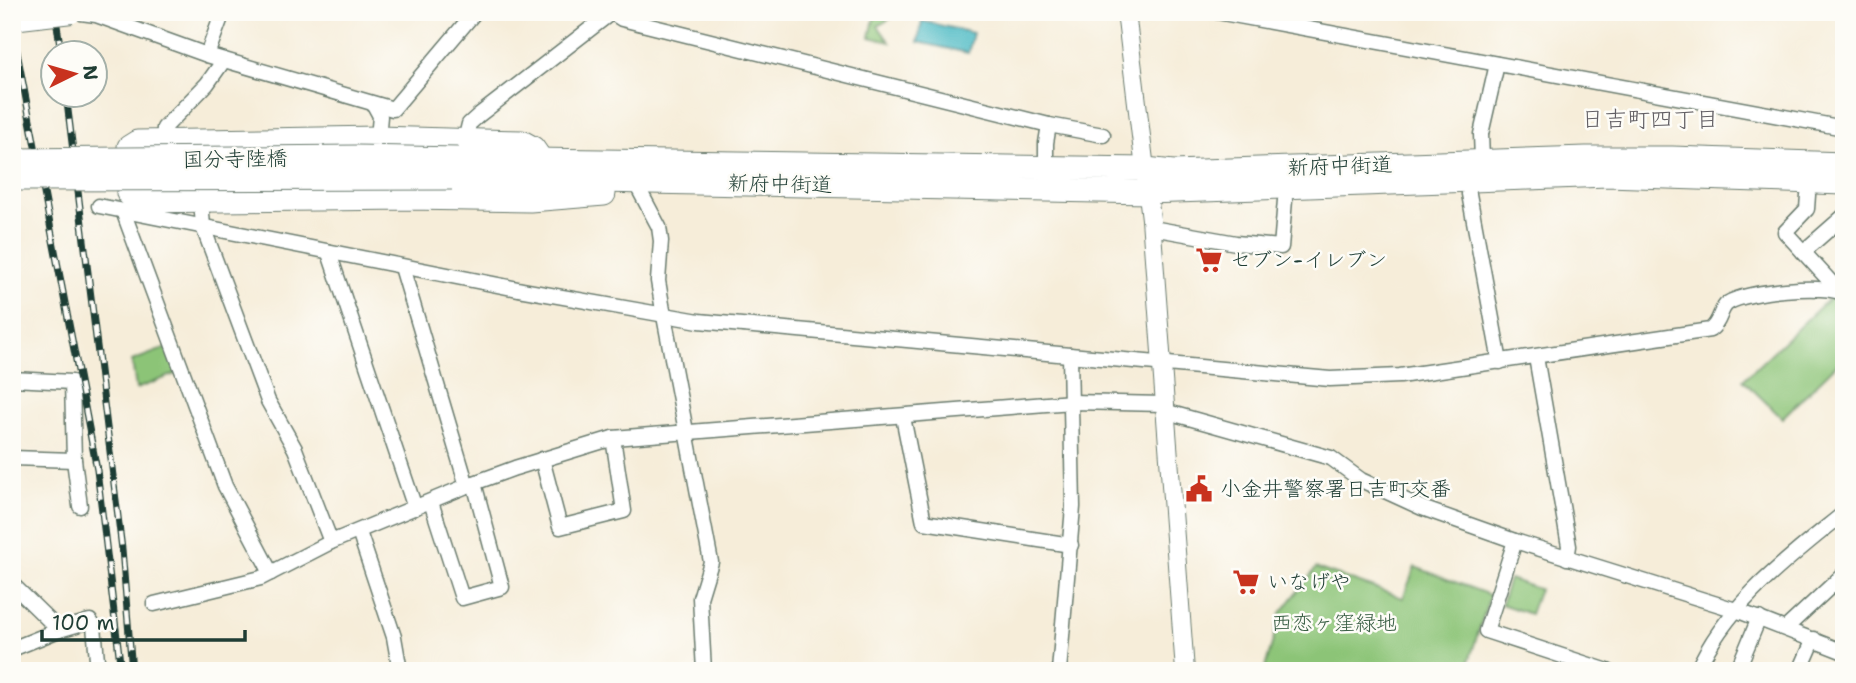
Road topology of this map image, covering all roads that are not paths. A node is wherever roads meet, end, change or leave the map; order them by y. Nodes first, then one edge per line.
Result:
1 (223, 12) edge
2 (475, 12) edge
3 (611, 12) edge
4 (1126, 12) edge
5 (1217, 12) edge
6 (78, 13) edge
7 (12, 22) edge
8 (207, 55) junction
9 (224, 60) junction
10 (1497, 64) junction
11 (374, 105) junction
12 (1049, 125) junction
13 (1844, 128) edge
14 (1103, 135) dead end
15 (378, 138) junction
16 (163, 141) junction
17 (458, 159) junction
18 (12, 160) edge
19 (1844, 164) edge
20 (836, 166) junction
21 (1046, 168) junction
22 (1146, 169) junction
23 (1485, 169) junction
24 (12, 179) edge
25 (1755, 180) junction
26 (635, 182) junction
27 (1844, 183) edge
28 (1214, 190) junction
29 (1149, 192) junction
30 (1469, 194) junction
31 (1808, 195) junction
32 (1844, 197) edge
33 (201, 199) junction
34 (1285, 200) junction
35 (99, 206) dead end
36 (123, 211) junction
37 (1844, 216) edge
38 (203, 227) junction
39 (1152, 228) junction
40 (1803, 251) junction
41 (329, 253) junction
42 (402, 267) junction
43 (1841, 292) edge
44 (664, 316) junction
45 (1070, 355) junction
46 (1536, 357) junction
47 (1500, 362) junction
48 (1160, 363) junction
49 (12, 379) edge
50 (1072, 402) junction
51 (1164, 407) junction
52 (903, 417) junction
53 (686, 432) junction
54 (613, 438) junction
55 (12, 458) edge
56 (542, 459) junction
57 (74, 460) junction
58 (470, 485) junction
59 (431, 502) junction
60 (80, 506) dead end
61 (415, 508) junction
62 (1844, 513) edge
63 (359, 532) junction
64 (1515, 541) junction
65 (331, 542) junction
66 (1071, 545) junction
67 (1567, 558) junction
68 (271, 573) junction
69 (1844, 574) edge
70 (12, 584) edge
71 (154, 604) dead end
72 (1736, 610) junction
73 (1759, 618) junction
74 (1786, 628) junction
75 (59, 630) junction
76 (1814, 639) junction
77 (12, 649) edge
78 (1844, 652) edge
79 (98, 671) edge
80 (400, 671) edge
81 (704, 671) edge
82 (1059, 671) edge
83 (1185, 671) edge
84 (1608, 671) edge
85 (1697, 671) edge
86 (1737, 671) edge
87 (1800, 671) edge

1 - 8 street
2 - 11 street
3 - 12 street
3 - 17 street
4 - 22 street
5 - 10 street
6 - 7 street, bridge
6 - 8 street
8 - 9 street
9 - 11 street
9 - 16 street
10 - 13 street
10 - 23 street
11 - 15 street
12 - 14 street
12 - 21 street
15 - 16 main road
15 - 17 main road
16 - 33 main road
17 - 18 main road, 国分寺陸橋, bridge
17 - 20 main road, 新府中街道
17 - 24 main road, 国分寺陸橋, bridge
17 - 26 main road, 新府中街道
19 - 23 main road, 新府中街道
20 - 21 main road, 新府中街道
20 - 29 main road, 新府中街道
21 - 22 main road, 新府中街道
22 - 23 main road, 新府中街道
22 - 29 street
23 - 25 main road, 新府中街道
23 - 28 main road, 新府中街道
23 - 30 main road
25 - 27 main road, 新府中街道
25 - 31 main road
26 - 29 main road, 新府中街道
26 - 33 main road
26 - 44 street
28 - 29 main road, 新府中街道
28 - 34 main road
29 - 39 street
30 - 34 main road
30 - 47 street
31 - 32 main road
31 - 40 street
33 - 38 street
34 - 39 street
35 - 36 street
36 - 38 street
36 - 68 street
37 - 40 street
38 - 41 street
38 - 65 street
39 - 48 street
40 - 43 street
41 - 42 street
41 - 61 street
42 - 44 street
42 - 58 street
43 - 46 street
44 - 45 street
44 - 53 street
45 - 48 street
45 - 50 street
46 - 47 street
46 - 67 street
47 - 48 street
48 - 51 street
49 - 57 street
50 - 51 street
50 - 52 street
50 - 66 street
51 - 64 street
51 - 83 street
52 - 53 street
52 - 66 street
53 - 54 street
53 - 81 street
54 - 56 street
54 - 56 street
55 - 57 street
56 - 58 street
57 - 60 street
58 - 59 street
58 - 59 street
59 - 61 street
61 - 63 street
62 - 72 street
63 - 65 street
63 - 80 street
64 - 67 street
64 - 84 street
65 - 68 street
66 - 82 street
67 - 72 street
68 - 71 street
69 - 74 street
70 - 75 street
72 - 73 street
72 - 85 street
73 - 74 street
73 - 86 street
74 - 76 street
75 - 77 street
75 - 79 street
76 - 78 street
76 - 87 street

